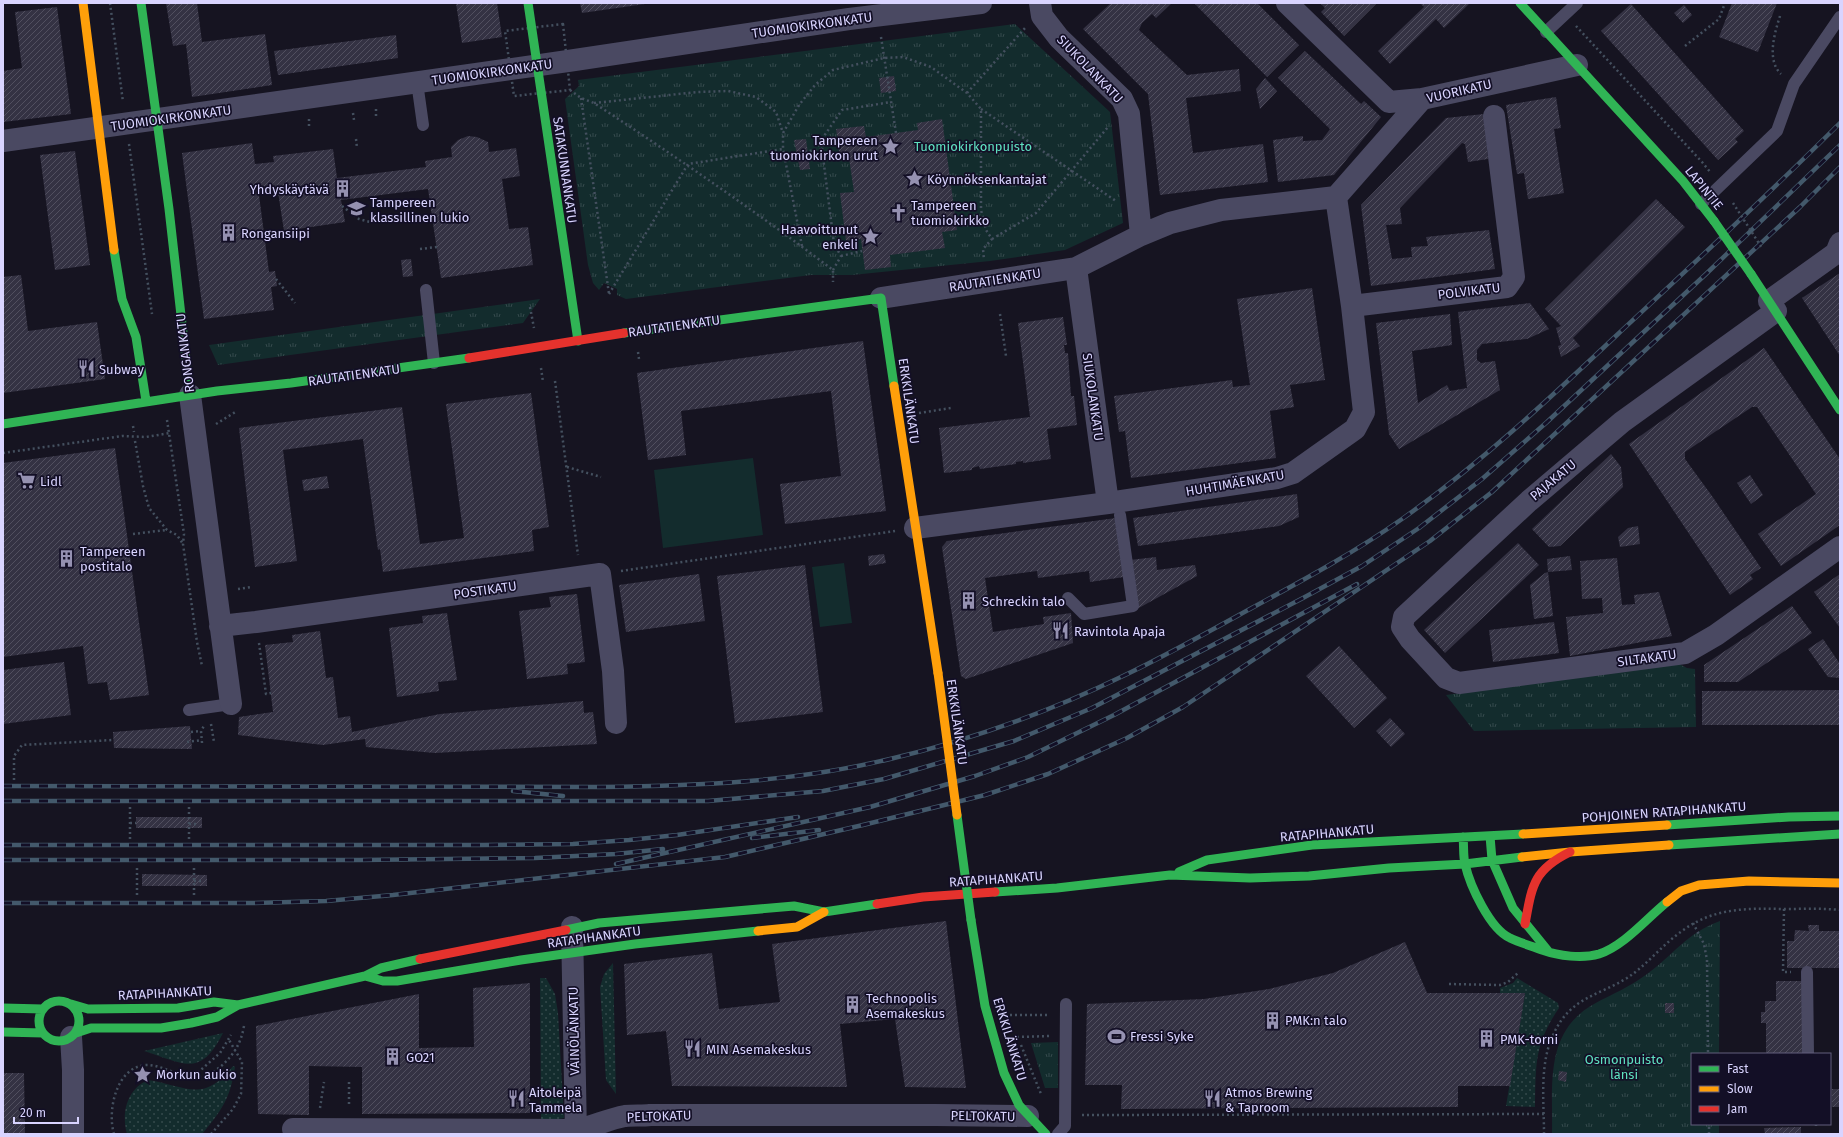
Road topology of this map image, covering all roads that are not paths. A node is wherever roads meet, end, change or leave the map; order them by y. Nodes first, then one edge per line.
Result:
1 (82, 3) edge
2 (141, 3) edge
3 (528, 3) edge
4 (981, 3) edge
5 (1040, 3) edge
6 (1287, 3) edge
7 (1520, 3) edge
8 (1577, 3) edge
9 (848, 11) edge
10 (1840, 17) edge
11 (1546, 32) junction
12 (1577, 65) junction
13 (537, 66) junction
14 (417, 82) junction
15 (1422, 99) junction
16 (1494, 116) dead end
17 (157, 120) junction
18 (423, 125) dead end
19 (98, 128) junction
20 (3, 142) edge
21 (1336, 197) junction
22 (1702, 204) junction
23 (1141, 235) junction
24 (1840, 243) edge
25 (1076, 268) junction
26 (426, 290) dead end
27 (881, 298) junction
28 (1352, 306) junction
29 (1773, 306) junction
30 (578, 341) junction
31 (434, 363) junction
32 (190, 395) junction
33 (146, 401) junction
34 (1840, 410) edge
35 (3, 424) edge
36 (1114, 509) junction
37 (906, 530) junction
38 (1840, 547) edge
39 (1068, 598) dead end
40 (220, 626) junction
41 (1446, 678) joint
42 (231, 704) joint
43 (189, 710) dead end
44 (616, 723) dead end
45 (1840, 816) edge
46 (1840, 834) edge
47 (1490, 836) junction
48 (1463, 837) junction
49 (1570, 852) junction
50 (1492, 860) junction
51 (1465, 864) junction
52 (1170, 875) junction
53 (1840, 883) edge
54 (824, 912) junction
55 (1525, 924) junction
56 (572, 927) junction
57 (1549, 952) junction
58 (573, 953) junction
59 (1807, 972) road end
60 (365, 976) junction
61 (71, 1004) junction
62 (238, 1005) junction
63 (3, 1008) edge
64 (43, 1009) junction
65 (1066, 1010) road end
66 (3, 1032) edge
67 (62, 1036) junction
68 (1808, 1053) edge
69 (1028, 1116) junction
70 (293, 1129) dead end
71 (576, 1132) edge
72 (73, 1134) edge
73 (1046, 1134) edge
74 (1058, 1134) edge

1 - 19 main road
2 - 17 main road, RONGANKATU
3 - 13 main road, SATAKUNNANKATU
4 - 9 street, TUOMIOKIRKONKATU
5 - 23 street, SIUKOLANKATU
6 - 15 street
7 - 11 main road, LAPINTIE
8 - 11 lane
9 - 13 street, TUOMIOKIRKONKATU
10 - 22 lane
11 - 12 main road, LAPINTIE
12 - 15 street, VUORIKATU
12 - 22 main road, LAPINTIE
13 - 14 street, TUOMIOKIRKONKATU
13 - 30 main road, SATAKUNNANKATU
14 - 17 street, TUOMIOKIRKONKATU
14 - 18 lane
15 - 21 street, VUORIKATU
16 - 28 street, POLVIKATU
17 - 19 street, TUOMIOKIRKONKATU
17 - 32 main road, RONGANKATU
19 - 20 street, TUOMIOKIRKONKATU
19 - 33 main road
21 - 23 street, RAUTATIENKATU
21 - 28 street, HUHTIMÄENKATU
22 - 29 main road, LAPINTIE, bridge
23 - 25 street, RAUTATIENKATU
24 - 29 street, PAJAKATU
25 - 27 street, RAUTATIENKATU
25 - 36 street, SIUKOLANKATU
26 - 31 lane
27 - 30 main road, RAUTATIENKATU
27 - 37 main road, ERKKILÄNKATU
28 - 36 street, HUHTIMÄENKATU
29 - 34 main road, LAPINTIE
29 - 41 street, PAJAKATU
30 - 31 main road, RAUTATIENKATU
31 - 32 main road, RAUTATIENKATU
32 - 33 main road, RAUTATIENKATU
32 - 40 street, RONGANKATU
33 - 35 main road, RAUTATIENKATU
36 - 37 street, HUHTIMÄENKATU
36 - 39 lane
37 - 69 main road, ERKKILÄNKATU, bridge
38 - 41 street, SILTAKATU
40 - 42 street, RONGANKATU
40 - 44 street, POSTIKATU
42 - 43 lane
45 - 47 main road, POHJOINEN RATAPIHANKATU
46 - 49 main road
47 - 48 main road, RATAPIHANKATU
47 - 50 main road
48 - 51 main road
48 - 52 main road, RATAPIHANKATU
49 - 50 main road
49 - 55 main road
50 - 51 main road, RATAPIHANKATU
50 - 55 main road
51 - 52 main road, RATAPIHANKATU
51 - 57 main road
52 - 54 main road, RATAPIHANKATU
53 - 57 main road
54 - 56 main road, RATAPIHANKATU
54 - 58 main road, RATAPIHANKATU
55 - 57 main road
56 - 58 street, VÄINÖLÄNKATU
56 - 60 main road, RATAPIHANKATU
58 - 60 main road, RATAPIHANKATU
58 - 71 street, VÄINÖLÄNKATU
59 - 68 lane
60 - 62 main road, RATAPIHANKATU
61 - 62 main road, RATAPIHANKATU
61 - 64 main road
61 - 67 main road
62 - 67 main road, RATAPIHANKATU
63 - 64 main road
64 - 67 main road
65 - 74 lane
66 - 67 main road, RATAPIHANKATU
67 - 72 street
69 - 71 street, PELTOKATU
69 - 73 main road, ERKKILÄNKATU
70 - 71 street, PELTOKATU

